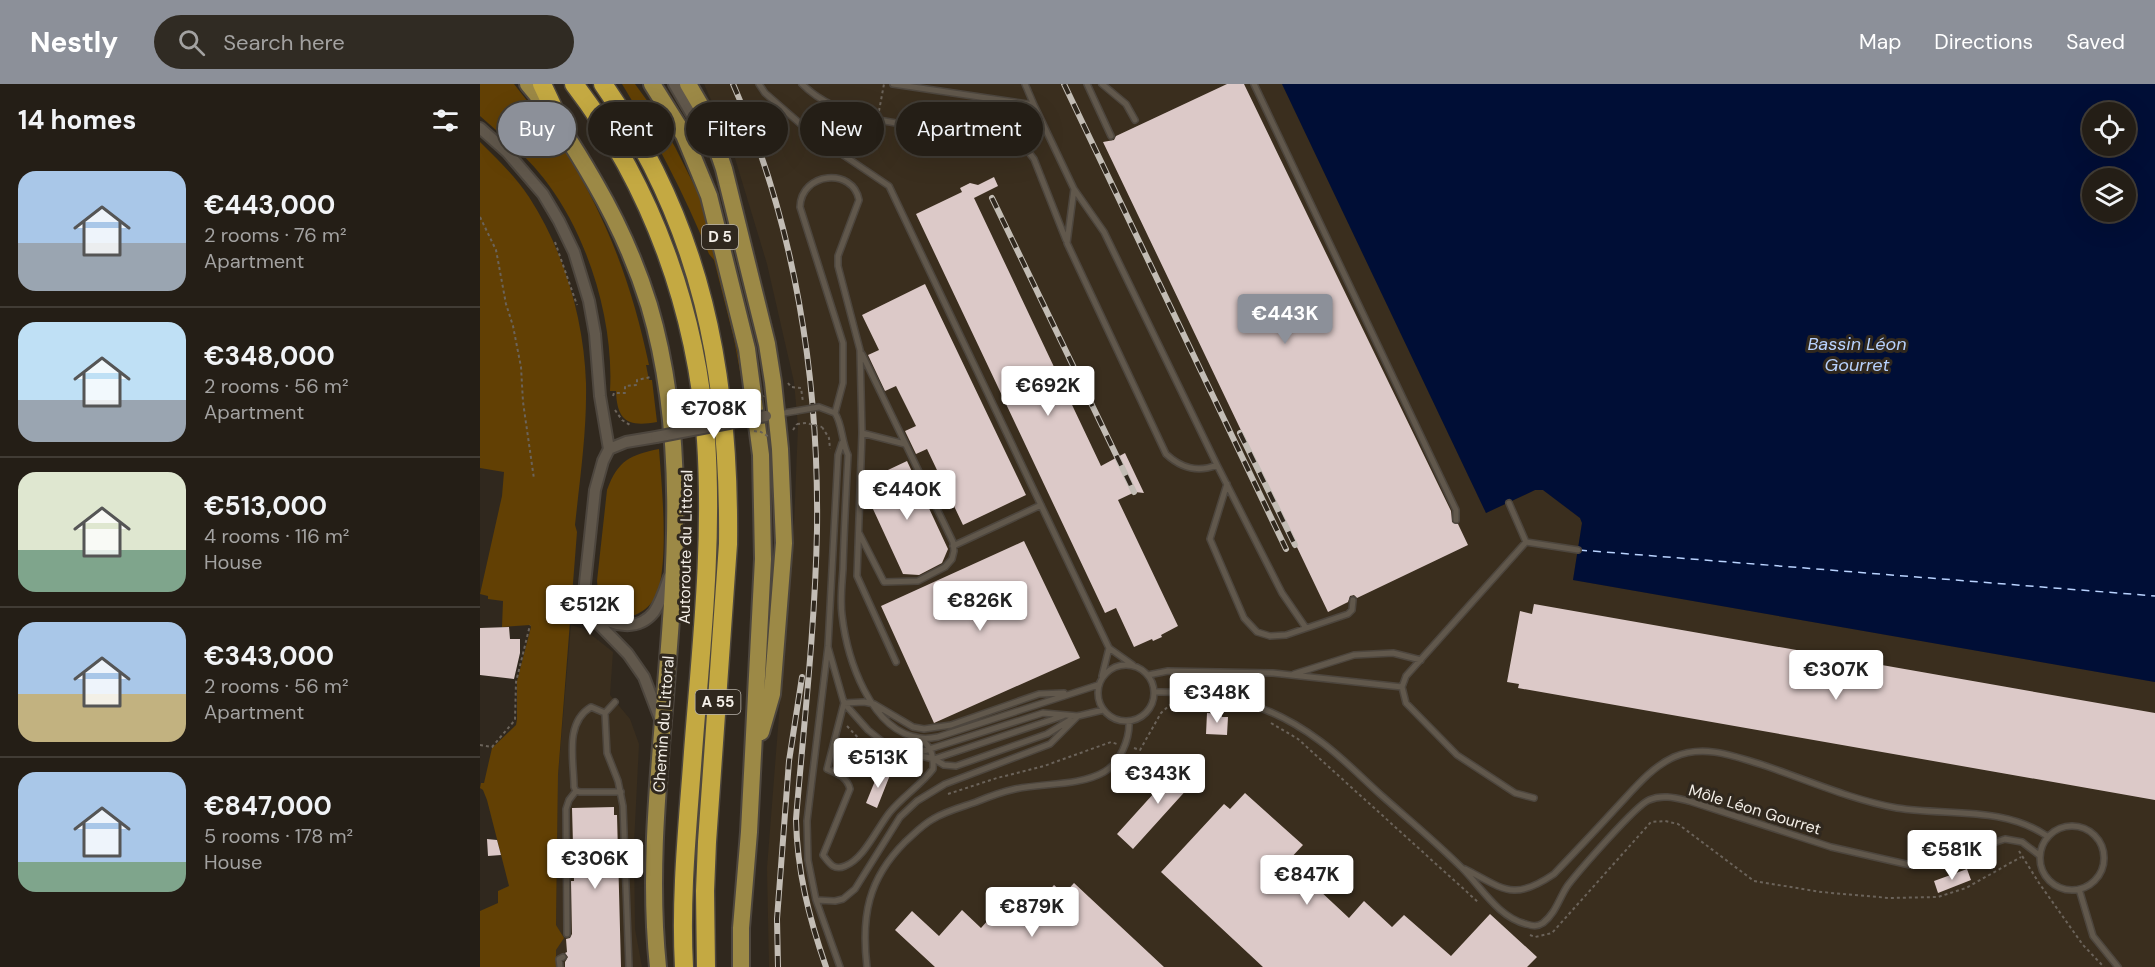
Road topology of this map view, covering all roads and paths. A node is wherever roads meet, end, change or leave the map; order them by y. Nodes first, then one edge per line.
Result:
1 (528, 84) edge
2 (542, 84) edge
3 (574, 84) edge
4 (603, 84) edge
5 (652, 84) edge
6 (674, 84) edge
7 (688, 84) edge
8 (759, 84) edge
9 (802, 84) edge
10 (884, 84) edge
11 (893, 84) edge
12 (1025, 84) edge
13 (1087, 84) edge
14 (1102, 84) edge
15 (1254, 84) edge
16 (542, 102) edge
17 (550, 102) edge
18 (827, 102) edge
19 (881, 102) edge
20 (1014, 102) edge
21 (1033, 102) edge
22 (1135, 120) dead end
23 (884, 121) edge
24 (1043, 124) edge
25 (480, 128) edge
26 (1110, 136) dead end
27 (576, 151) edge
28 (724, 169) junction
29 (1074, 189) junction
30 (480, 217) edge
31 (554, 239) dead end
32 (1067, 243) junction
33 (578, 307) dead end
34 (860, 350) junction
35 (651, 377) dead end
36 (789, 384) dead end
37 (801, 388) dead end
38 (600, 396) junction
39 (613, 396) junction
40 (764, 396) dead end
41 (751, 408) dead end
42 (835, 413) junction
43 (771, 415) junction
44 (797, 424) dead end
45 (630, 425) dead end
46 (822, 427) dead end
47 (754, 431) dead end
48 (862, 433) junction
49 (769, 437) dead end
50 (842, 443) junction
51 (905, 444) junction
52 (609, 449) junction
53 (1217, 465) junction
54 (534, 479) dead end
55 (1227, 484) junction
56 (1509, 503) dead end
57 (1041, 505) junction
58 (1456, 520) dead end
59 (859, 531) junction
60 (1526, 542) junction
61 (954, 546) junction
62 (1578, 550) dead end
63 (674, 566) junction
64 (1353, 600) dead end
65 (587, 605) junction
66 (530, 625) dead end
67 (1306, 628) junction
68 (828, 646) junction
69 (1109, 648) junction
70 (1421, 660) junction
71 (896, 662) dead end
72 (1133, 665) junction
73 (1148, 675) junction
74 (1292, 675) junction
75 (1100, 682) junction
76 (1402, 687) junction
77 (1072, 692) junction
78 (1154, 692) junction
79 (615, 702) dead end
80 (844, 703) junction
81 (874, 704) junction
82 (1103, 710) junction
83 (1243, 712) dead end
84 (605, 713) junction
85 (1065, 715) junction
86 (1078, 716) junction
87 (840, 718) junction
88 (1129, 721) junction
89 (1270, 722) dead end
90 (922, 739) junction
91 (661, 744) junction
92 (480, 745) edge
93 (1124, 746) junction
94 (931, 749) junction
95 (912, 754) junction
96 (934, 759) junction
97 (753, 762) junction
98 (929, 774) junction
99 (945, 784) junction
100 (576, 791) junction
101 (621, 792) junction
102 (1534, 798) dead end
103 (2047, 836) junction
104 (2019, 851) dead end
105 (2039, 855) junction
106 (2021, 857) junction
107 (1462, 868) junction
108 (2079, 890) junction
109 (816, 900) junction
110 (1481, 905) dead end
111 (567, 934) dead end
112 (1525, 934) dead end
113 (563, 957) dead end
114 (560, 967) edge
115 (629, 967) edge
116 (658, 967) edge
117 (684, 967) edge
118 (706, 967) edge
119 (741, 967) edge
120 (840, 967) edge
121 (867, 967) edge
122 (2104, 967) edge
123 (2118, 967) edge

1 - 16 main road, Chemin du Littoral
2 - 17 highway
3 - 117 highway, Autoroute du Littoral / A 55
4 - 118 highway, A 55
5 - 97 main road, D 5
6 - 28 street
7 - 28 main road
8 - 57 lane
9 - 18 lane
10 - 19 path
11 - 20 lane
12 - 21 lane
13 - 26 lane
14 - 22 lane
15 - 58 lane
23 - 32 lane
24 - 29 lane
25 - 38 street
27 - 63 main road, Chemin du Littoral
28 - 43 main road
29 - 32 lane
29 - 53 lane
30 - 54 path
31 - 33 path
32 - 53 lane
34 - 42 lane
34 - 48 lane
34 - 51 lane
35 - 39 path
36 - 37 path
38 - 39 path
38 - 52 street
39 - 45 path
40 - 41 path, bridge
42 - 43 lane, bridge
42 - 50 lane
43 - 52 street, bridge
43 - 97 main road
44 - 46 path, bridge
47 - 49 path, bridge
48 - 51 lane
48 - 59 lane
50 - 68 lane
50 - 81 lane
51 - 61 lane
52 - 65 street
53 - 55 lane
55 - 67 lane
55 - 67 lane
56 - 60 lane
57 - 61 lane
57 - 69 lane
59 - 61 lane
59 - 71 lane
60 - 62 lane
60 - 70 lane
63 - 65 street
63 - 91 main road, Chemin du Littoral
64 - 67 lane
65 - 91 street
66 - 92 path
68 - 80 lane
68 - 109 lane
69 - 72 lane
69 - 75 lane
70 - 74 lane
70 - 76 lane
72 - 73 lane
72 - 75 lane
73 - 74 lane
73 - 78 lane
74 - 76 lane
75 - 77 lane
75 - 82 lane
76 - 102 lane
77 - 81 lane
77 - 90 lane
78 - 88 lane
78 - 107 lane, Môle Léon Gourret
79 - 84 lane
80 - 81 lane
80 - 87 lane
80 - 95 lane
81 - 90 lane
82 - 86 lane
82 - 88 lane
83 - 93 path
84 - 100 lane
84 - 101 lane
85 - 86 lane
85 - 94 lane
85 - 96 lane
86 - 96 lane
86 - 99 lane
87 - 98 path
87 - 98 lane
88 - 93 lane
89 - 110 path
90 - 94 lane
91 - 116 main road, Chemin du Littoral
93 - 99 path
93 - 121 lane
94 - 95 lane
94 - 96 lane
95 - 96 lane
96 - 98 lane
97 - 119 main road
99 - 109 lane
100 - 101 lane
100 - 111 lane
101 - 115 lane
103 - 105 lane
103 - 107 lane, Môle Léon Gourret
103 - 108 lane
104 - 106 path
105 - 107 lane, Môle Léon Gourret
105 - 108 lane
106 - 112 path
106 - 122 path
108 - 123 lane
109 - 120 lane
113 - 114 lane

